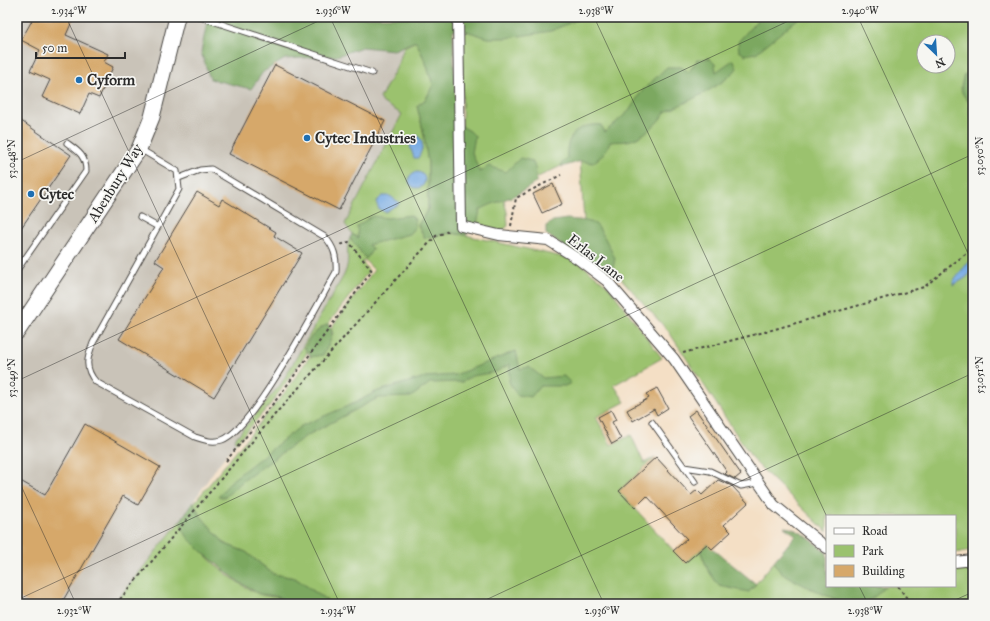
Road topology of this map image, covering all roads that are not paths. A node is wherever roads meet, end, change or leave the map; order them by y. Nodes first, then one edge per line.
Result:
1 (177, 17) edge
2 (200, 17) edge
3 (458, 17) edge
4 (372, 73) dead end
5 (67, 143) dead end
6 (139, 149) junction
7 (179, 178) junction
8 (140, 217) dead end
9 (158, 227) junction
10 (17, 270) edge
11 (19, 325) edge
12 (652, 422) dead end
13 (684, 467) junction
14 (695, 482) dead end
15 (758, 483) junction
16 (826, 547) edge
17 (973, 560) edge
18 (956, 562) edge

1 - 6 street, Abenbury Way
2 - 4 lane
3 - 15 street, Erlas Lane
5 - 10 lane
6 - 7 lane
6 - 11 street, Abenbury Way
7 - 9 lane
7 - 9 lane
8 - 9 lane
12 - 13 lane
13 - 14 lane
13 - 15 lane
15 - 16 street, Erlas Lane
17 - 18 street

